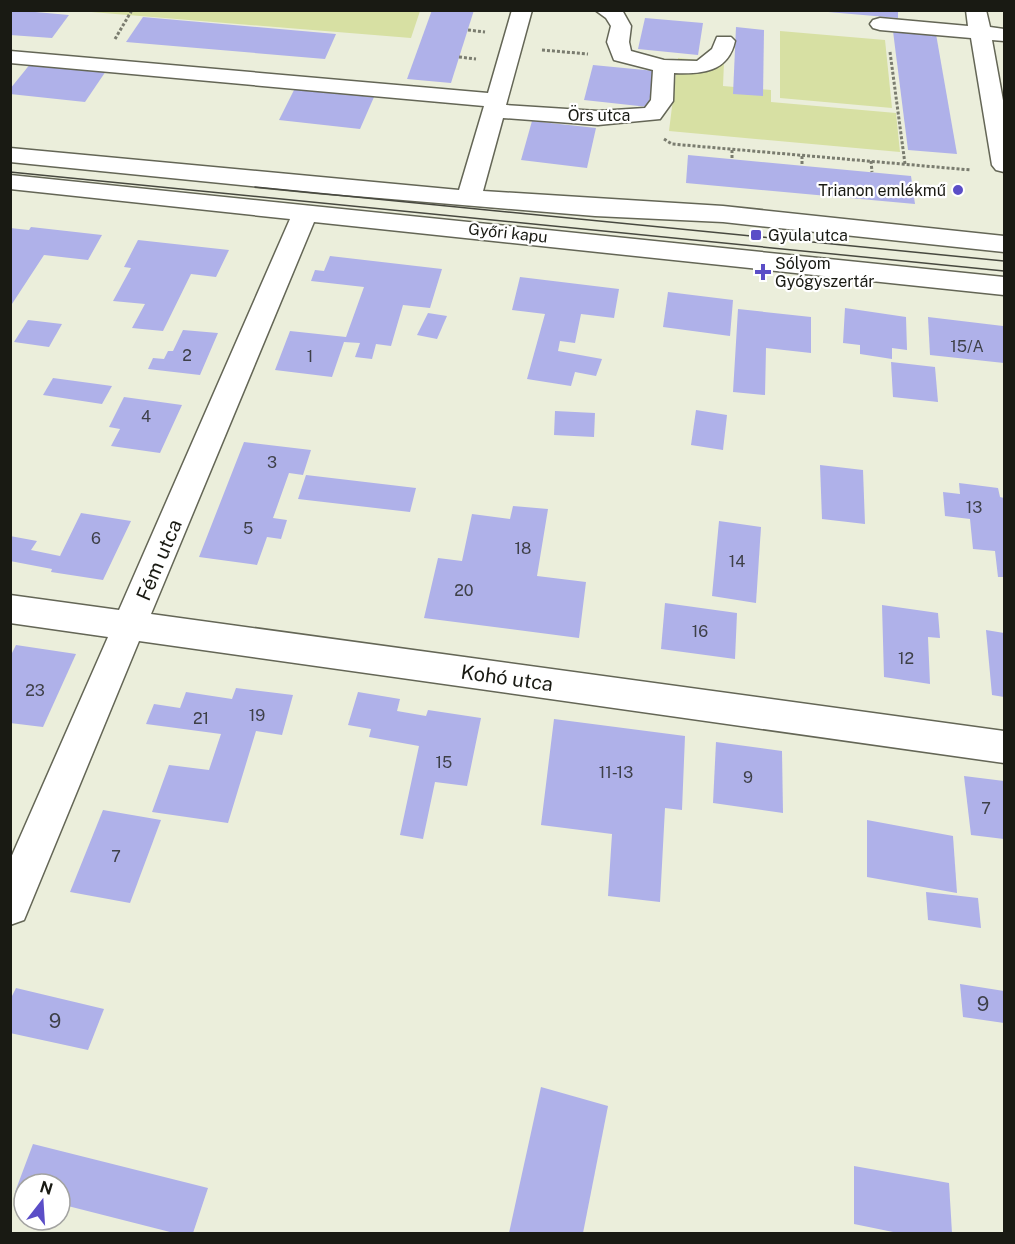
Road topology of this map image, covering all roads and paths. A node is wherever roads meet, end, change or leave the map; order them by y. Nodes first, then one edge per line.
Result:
1 (522, 10) edge
2 (605, 10) edge
3 (976, 10) edge
4 (883, 24) joint
5 (979, 33) junction
6 (1005, 35) edge
7 (724, 41) dead end
8 (535, 50) dead end
9 (10, 57) edge
10 (634, 58) junction
11 (664, 66) junction
12 (895, 87) junction
13 (900, 87) dead end
14 (496, 105) junction
15 (628, 116) junction
16 (900, 128) junction
17 (906, 128) dead end
18 (732, 150) junction
19 (10, 155) edge
20 (802, 156) junction
21 (732, 159) dead end
22 (871, 161) junction
23 (905, 164) junction
24 (1005, 165) edge
25 (802, 166) dead end
26 (975, 171) dead end
27 (872, 172) dead end
28 (10, 182) edge
29 (469, 198) junction
30 (305, 213) junction
31 (1005, 244) edge
32 (1005, 286) edge
33 (10, 609) edge
34 (131, 626) junction
35 (1005, 747) edge
36 (10, 906) edge

1 - 14 street
2 - 10 street
3 - 5 street
4 - 5 street
4 - 12 path
5 - 6 street
5 - 24 street
7 - 11 street
8 - 10 path
9 - 14 street, Örs utca
10 - 11 street
11 - 15 street, Örs utca
12 - 13 path
12 - 16 path
14 - 15 street, Örs utca
14 - 29 street
15 - 18 path
16 - 17 path
16 - 23 path
18 - 20 path
18 - 21 path
19 - 29 street, Győri kapu
20 - 22 path
20 - 25 path
22 - 23 path
22 - 27 path
23 - 26 path
28 - 30 street, Győri kapu
29 - 31 street, Győri kapu
30 - 32 street, Győri kapu
30 - 34 street, Fém utca
33 - 34 street, Kohó utca
34 - 35 street, Kohó utca
34 - 36 street, Fém utca

